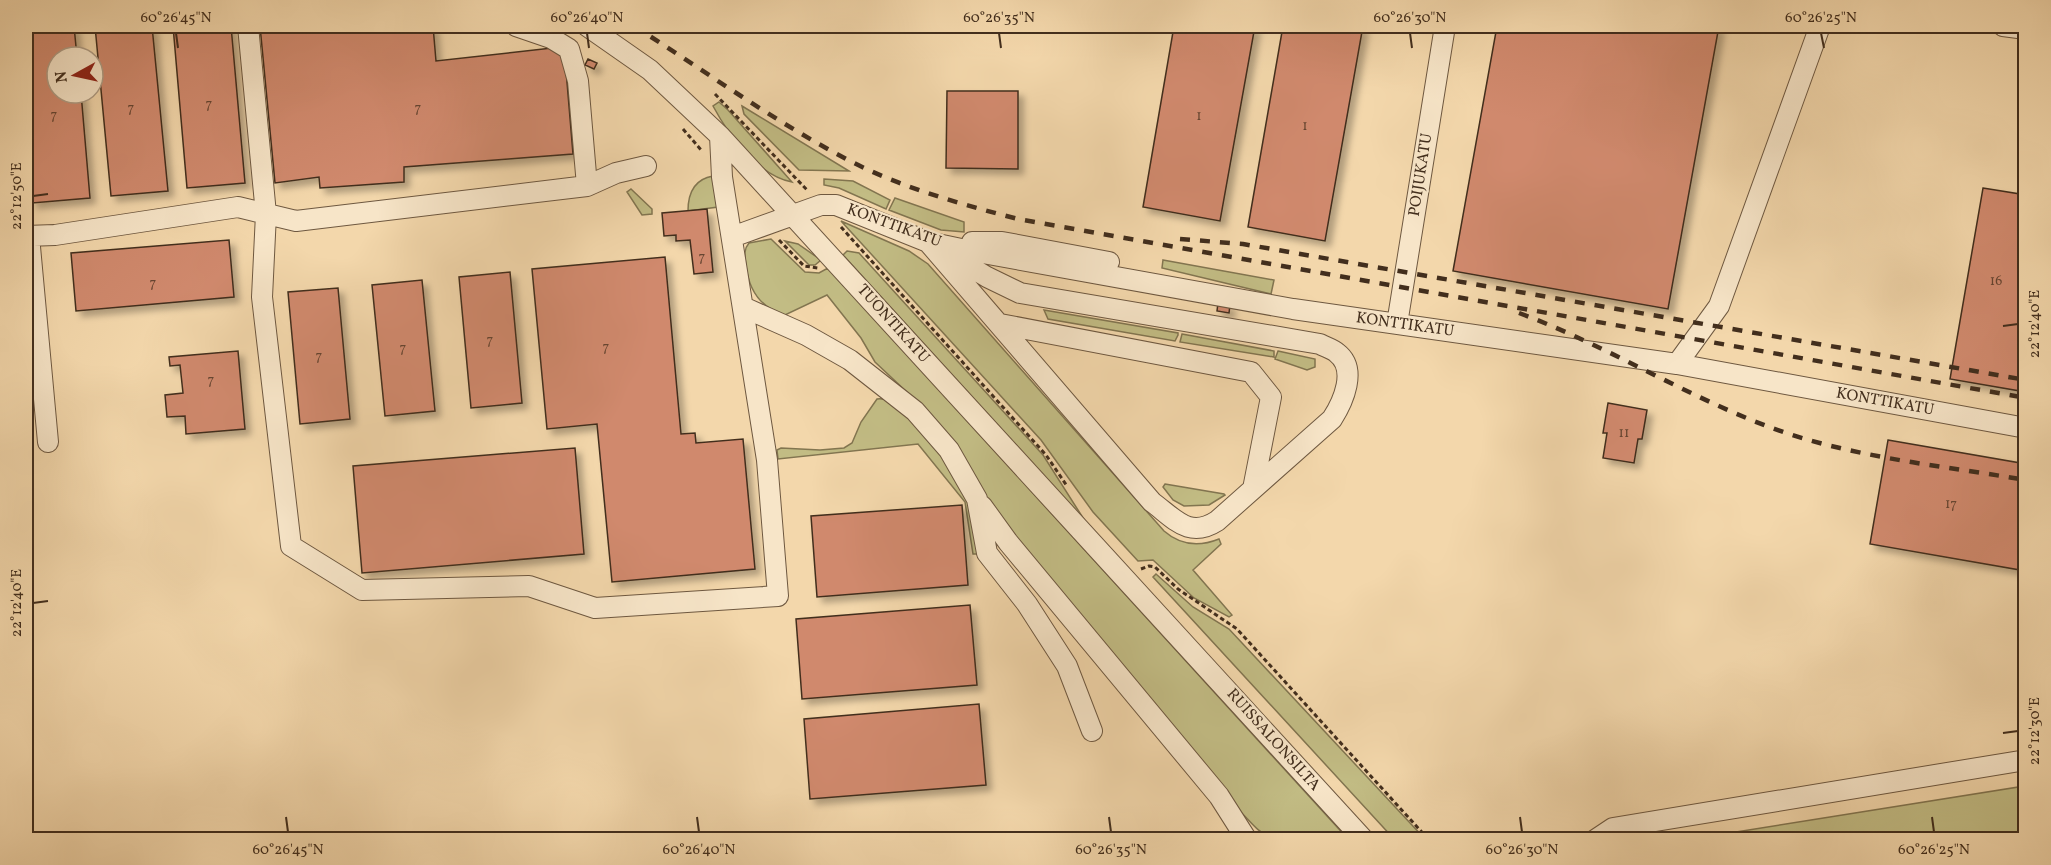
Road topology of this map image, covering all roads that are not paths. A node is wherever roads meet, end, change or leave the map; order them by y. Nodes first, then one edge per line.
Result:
1 (248, 26) edge
2 (516, 26) edge
3 (587, 26) edge
4 (1445, 26) edge
5 (1820, 26) edge
6 (2003, 26) edge
7 (2025, 29) edge
8 (720, 136) junction
9 (646, 166) dead end
10 (587, 186) junction
11 (266, 214) junction
12 (793, 215) junction
13 (27, 236) edge
14 (732, 237) junction
15 (928, 242) junction
16 (743, 307) junction
17 (1000, 324) junction
18 (1397, 324) junction
19 (1677, 364) junction
20 (2025, 428) edge
21 (48, 442) dead end
22 (1253, 489) junction
23 (978, 499) junction
24 (1182, 640) joint
25 (1092, 731) dead end
26 (2025, 760) edge
27 (1247, 840) edge
28 (1364, 840) edge
29 (1595, 840) edge

1 - 11 street
2 - 10 street
3 - 8 street, TUONTIKATU
4 - 18 street, POIJUKATU
5 - 19 street
6 - 7 street
8 - 12 street, TUONTIKATU
8 - 14 street
9 - 10 street
10 - 11 street
11 - 13 street
11 - 16 street
12 - 14 street, KONTTIKATU
12 - 15 street, KONTTIKATU
12 - 24 street, TUONTIKATU
13 - 21 street
14 - 16 street
15 - 17 street
15 - 18 street, KONTTIKATU
15 - 22 street
16 - 23 street
17 - 22 street
17 - 22 street
18 - 19 street, KONTTIKATU
19 - 20 street, KONTTIKATU
23 - 25 street
23 - 27 street
24 - 28 street, RUISSALONSILTA
26 - 29 street

